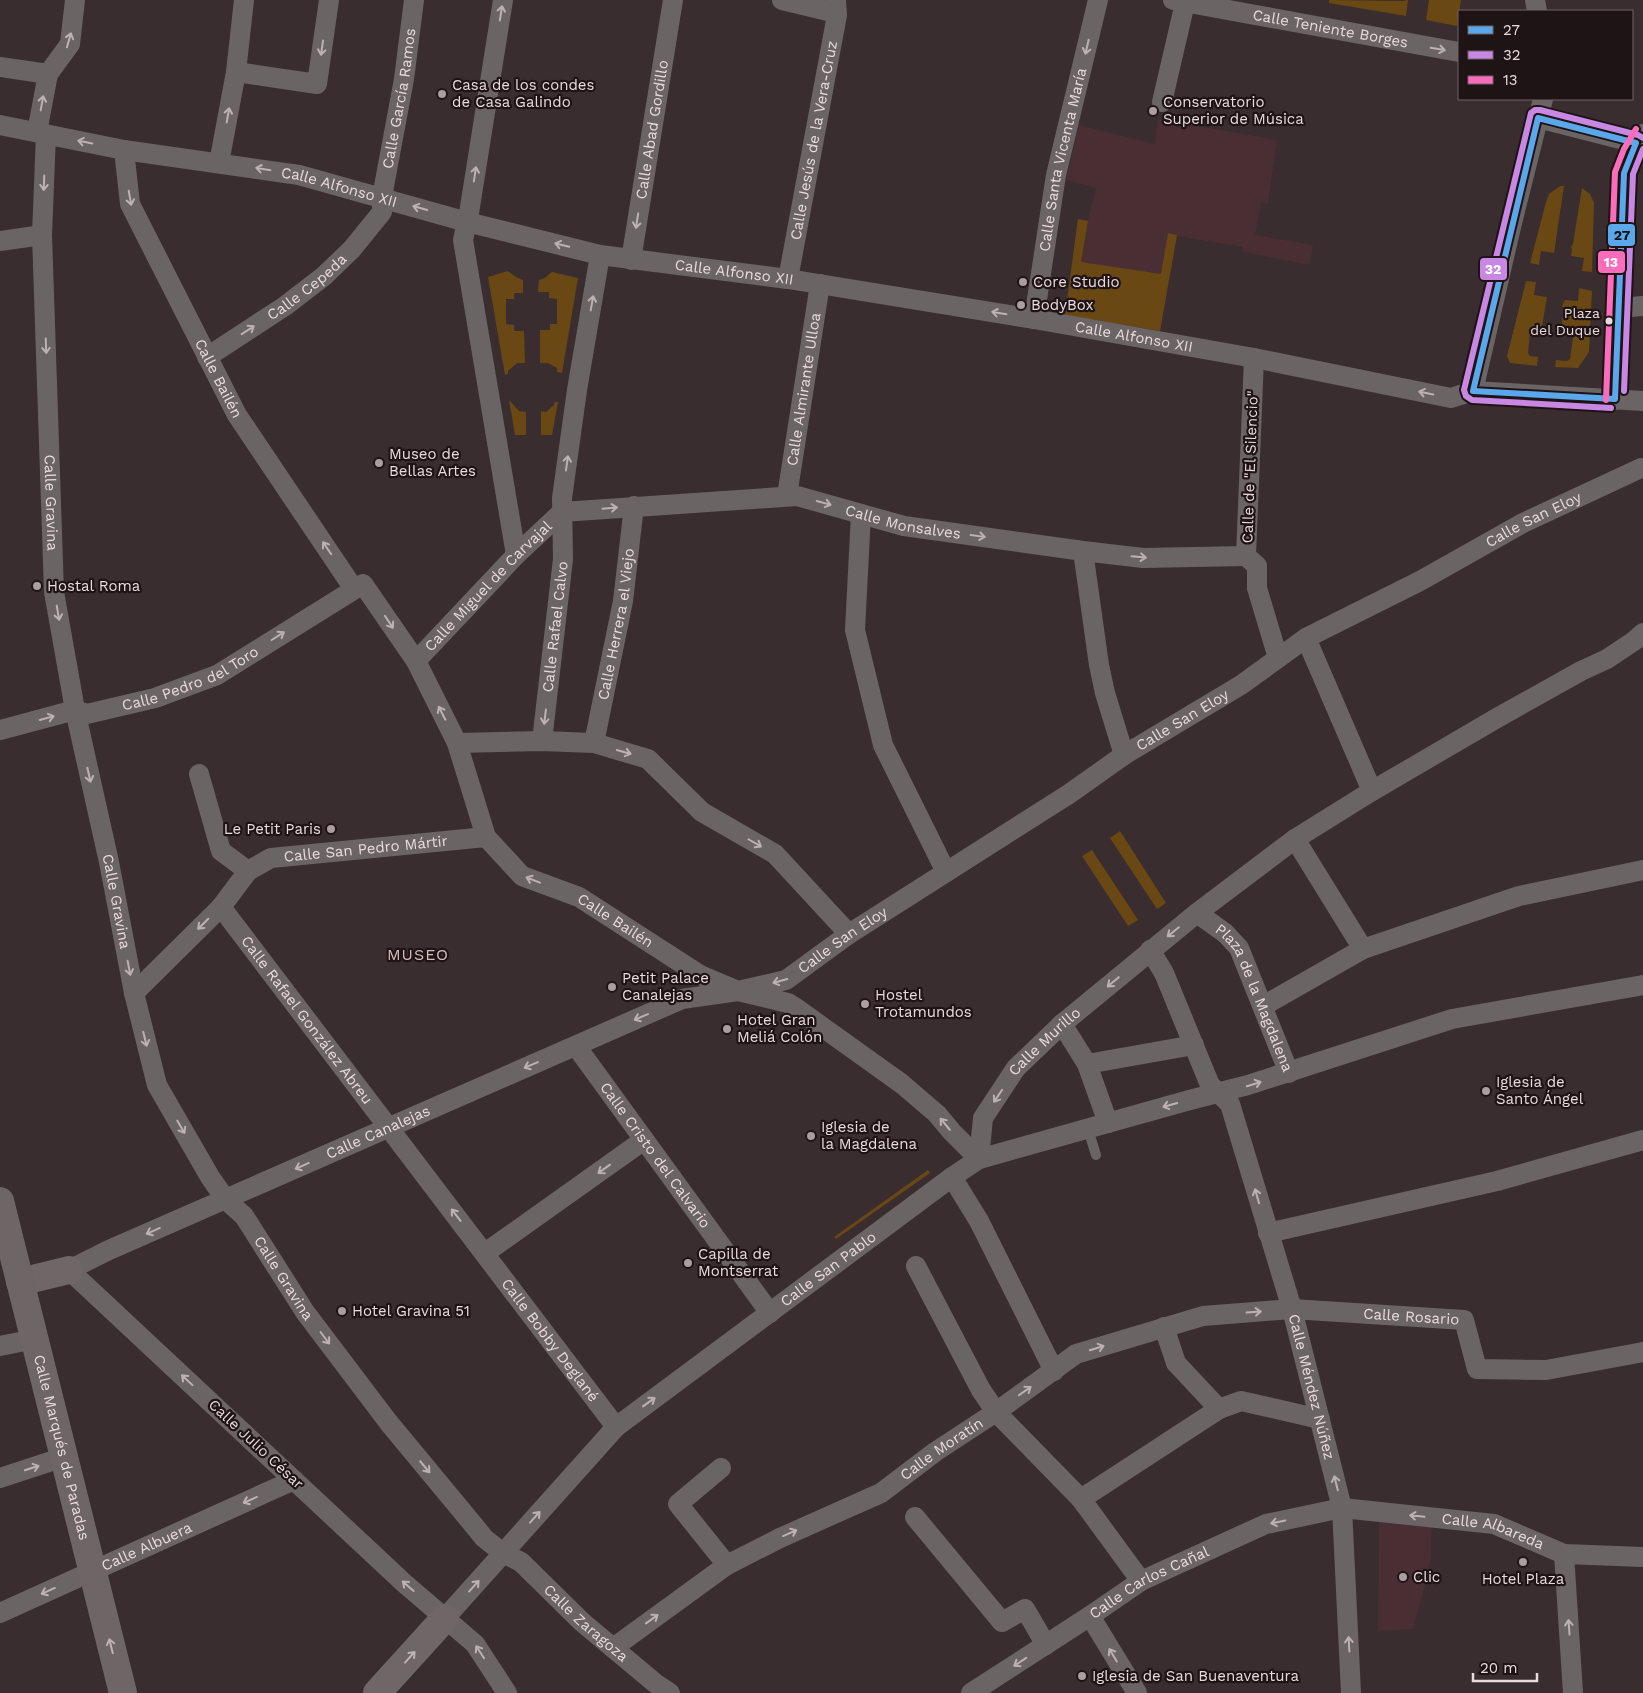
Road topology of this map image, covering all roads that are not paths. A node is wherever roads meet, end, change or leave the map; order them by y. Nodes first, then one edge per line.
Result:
1 (75, 0) edge
2 (244, 0) edge
3 (329, 0) edge
4 (414, 0) edge
5 (503, 0) edge
6 (673, 0) edge
7 (782, 0) edge
8 (1098, 0) edge
9 (1179, 1) edge
10 (836, 6) edge
11 (1267, 8) edge
12 (1458, 52) edge
13 (0, 67) edge
14 (236, 72) junction
15 (48, 74) junction
16 (1543, 100) edge
17 (1162, 102) dead end
18 (1538, 118) junction
19 (0, 125) edge
20 (41, 133) junction
21 (1640, 139) edge
22 (124, 150) junction
23 (220, 163) junction
24 (382, 197) junction
25 (467, 222) junction
26 (42, 236) junction
27 (0, 241) edge
28 (600, 255) junction
29 (631, 260) junction
30 (788, 279) junction
31 (820, 284) junction
32 (1643, 306) edge
33 (1619, 308) junction
34 (1034, 319) junction
35 (207, 357) junction
36 (1254, 358) junction
37 (1473, 391) junction
38 (1615, 400) junction
39 (1643, 401) edge
40 (1641, 468) dead end
41 (787, 496) junction
42 (634, 506) junction
43 (562, 512) junction
44 (861, 514) junction
45 (1083, 551) junction
46 (516, 555) junction
47 (1246, 556) junction
48 (359, 586) junction
49 (1643, 633) edge
50 (1306, 638) junction
51 (1278, 658) junction
52 (416, 662) junction
53 (75, 710) junction
54 (0, 730) edge
55 (542, 741) junction
56 (457, 743) junction
57 (594, 743) junction
58 (1124, 755) junction
59 (199, 774) dead end
60 (1372, 791) junction
61 (486, 836) junction
62 (1295, 839) junction
63 (1643, 870) edge
64 (248, 872) junction
65 (946, 872) junction
66 (221, 907) junction
67 (1197, 913) junction
68 (849, 934) junction
69 (1363, 949) junction
70 (1150, 950) junction
71 (1643, 985) edge
72 (738, 991) junction
73 (134, 993) junction
74 (1262, 1006) junction
75 (1062, 1024) junction
76 (1194, 1045) junction
77 (576, 1046) junction
78 (1088, 1064) junction
79 (1289, 1073) junction
80 (1217, 1094) junction
81 (1108, 1123) junction
82 (388, 1127) junction
83 (1088, 1129) junction
84 (644, 1140) junction
85 (1643, 1140) edge
86 (1096, 1155) dead end
87 (979, 1159) junction
88 (952, 1177) junction
89 (226, 1200) junction
90 (0, 1204) edge
91 (1268, 1233) junction
92 (485, 1253) junction
93 (916, 1266) dead end
94 (69, 1270) junction
95 (20, 1282) junction
96 (1292, 1310) junction
97 (770, 1313) junction
98 (1164, 1327) junction
99 (35, 1339) junction
100 (0, 1346) edge
101 (1643, 1352) edge
102 (1054, 1370) junction
103 (1219, 1409) junction
104 (996, 1412) junction
105 (1320, 1419) junction
106 (616, 1427) junction
107 (64, 1457) junction
108 (721, 1468) dead end
109 (0, 1478) edge
110 (294, 1480) junction
111 (1081, 1499) junction
112 (1342, 1508) junction
113 (915, 1517) dead end
114 (503, 1553) junction
115 (1564, 1554) junction
116 (1643, 1557) edge
117 (727, 1565) junction
118 (92, 1571) junction
119 (1141, 1580) junction
120 (0, 1613) edge
121 (1090, 1616) junction
122 (445, 1618) junction
123 (1046, 1645) junction
124 (613, 1648) junction
125 (123, 1693) edge
126 (378, 1693) edge
127 (507, 1693) edge
128 (670, 1693) edge
129 (971, 1693) edge
130 (1136, 1693) edge
131 (1351, 1693) edge
132 (1573, 1693) edge

15 -> 1 street
2 - 14 street
3 -> 14 street
4 - 24 street, Calle García Ramos
25 -> 5 street
6 -> 29 street, Calle Abad Gordillo
7 - 10 street
8 -> 34 street, Calle Santa Vicenta María
9 - 11 street, Calle Teniente Borges
9 - 17 street
10 - 30 street, Calle Jesús de la Vera-Cruz
11 -> 12 street, Calle Teniente Borges
13 - 15 street
23 -> 14 street
20 -> 15 street, Calle Gravina
16 - 18 street
18 - 21 street
18 - 37 street
19 - 20 street, Calle Alfonso XII
22 -> 20 street, Calle Alfonso XII
20 -> 26 street, Calle Gravina
21 - 33 street
22 - 23 street, Calle Alfonso XII
22 -> 35 street, Calle Bailén
24 -> 23 street, Calle Alfonso XII
25 -> 24 street, Calle Alfonso XII
35 -> 24 street, Calle Cepeda
28 -> 25 street, Calle Alfonso XII
25 - 46 street
26 - 27 street
26 -> 53 street, Calle Gravina
28 - 29 street, Calle Alfonso XII
43 -> 28 street, Calle Rafael Calvo
29 - 30 street, Calle Alfonso XII
30 - 31 street, Calle Alfonso XII
34 -> 31 street, Calle Alfonso XII
31 - 41 street, Calle Almirante Ulloa
32 - 33 street
33 - 38 street
34 - 36 street, Calle Alfonso XII
48 -> 35 street, Calle Bailén
37 -> 36 street, Calle Alfonso XII
36 - 47 street, Calle de "El Silencio"
37 - 38 street, Calle Alfonso XII
38 - 39 street, Calle Alfonso XII
40 - 50 street, Calle San Eloy
41 - 42 street, Calle Monsalves
41 -> 44 street, Calle Monsalves
43 -> 42 street, Calle Monsalves
42 - 57 street, Calle Herrera el Viejo
43 - 46 street, Calle Miguel de Carvajal
43 -> 55 street, Calle Rafael Calvo
44 -> 45 street, Calle Monsalves
44 - 65 street
45 -> 47 street, Calle Monsalves
45 - 58 street
46 - 52 street, Calle Miguel de Carvajal
47 - 51 street, Calle de "El Silencio"
48 -> 52 street, Calle Bailén
53 -> 48 street, Calle Pedro del Toro
49 - 60 street
50 - 51 street, Calle San Eloy
50 - 60 street
51 - 58 street, Calle San Eloy
56 -> 52 street, Calle Bailén
54 -> 53 street, Calle Pedro del Toro
53 -> 73 street, Calle Gravina
55 - 56 street
55 - 57 street
56 - 61 street, Calle Bailén
57 -> 68 street
58 - 65 street, Calle San Eloy
59 - 64 street
60 - 62 street
61 - 64 street, Calle San Pedro Mártir
72 -> 61 street, Calle Bailén
62 - 67 street
62 - 69 street
63 - 69 street
64 - 66 street, Calle San Pedro Mártir
65 - 68 street, Calle San Eloy
66 -> 73 street, Calle San Pedro Mártir
66 - 82 street, Calle Rafael González Abreu
67 -> 70 street, Plaza de la Magdalena
67 - 74 street, Plaza de la Magdalena
68 -> 72 street, Calle San Eloy
69 - 74 street
70 -> 75 street, Calle Murillo
70 - 76 street
71 - 79 street
72 -> 77 street, Calle Canalejas
87 -> 72 street, Calle Bailén
73 -> 89 street, Calle Gravina
74 - 79 street, Plaza de la Magdalena
75 - 78 street
75 -> 87 street, Calle Murillo
76 - 78 street
76 - 80 street
77 -> 82 street, Calle Canalejas
77 - 84 street, Calle Cristo del Calvario
78 - 81 street
80 -> 79 street, Plaza de la Magdalena
80 -> 81 street, Calle San Pablo
91 -> 80 street, Calle Méndez Núñez
81 - 83 street, Calle San Pablo
82 -> 89 street, Calle Canalejas
92 -> 82 street, Calle Rafael González Abreu
83 - 86 lane
83 - 87 street, Calle San Pablo
84 -> 92 street
84 - 97 street, Calle Cristo del Calvario
85 - 91 street
87 - 88 street, Calle San Pablo
88 - 97 street, Calle San Pablo
88 - 102 street
89 -> 94 street, Calle Canalejas
89 -> 114 street, Calle Gravina
90 - 95 main road, Calle Marqués de Paradas
91 - 96 street, Calle Méndez Núñez
92 - 106 street, Calle Bobby Deglané
93 - 104 street
94 - 95 street, Calle Canalejas
110 -> 94 street, Calle Julio César
95 - 99 main road, Calle Marqués de Paradas
98 -> 96 street, Calle Moratín
96 - 101 street, Calle Rosario
96 - 105 street, Calle Méndez Núñez
106 -> 97 street, Calle San Pablo
102 -> 98 street, Calle Moratín
98 - 103 street
99 - 100 street
99 - 107 main road, Calle Marqués de Paradas
104 -> 102 street, Calle Moratín
103 - 105 street
103 - 111 street
104 - 111 street
117 -> 104 street, Calle Moratín
112 -> 105 street, Calle Méndez Núñez
114 -> 106 street, Calle San Pablo
109 -> 107 street
107 - 118 main road, Calle Marqués de Paradas
108 - 117 street
110 -> 118 street, Calle Albuera
122 -> 110 street, Calle Julio César
111 - 119 street
115 -> 112 street, Calle Albareda
112 -> 119 street, Calle Carlos Cañal
131 -> 112 street, Calle Méndez Núñez
113 - 123 street
122 -> 114 street, Calle San Pablo
114 - 124 street, Calle Zaragoza
115 - 116 street, Calle Albareda
132 -> 115 street
124 -> 117 street, Calle Moratín
118 -> 120 street, Calle Albuera
125 -> 118 main road, Calle Marqués de Paradas
119 - 121 street, Calle Carlos Cañal
121 - 123 street, Calle Carlos Cañal
130 -> 121 street
126 -> 122 street
127 -> 122 street, Calle Julio César
123 -> 129 street, Calle Carlos Cañal
124 - 128 street, Calle Zaragoza

